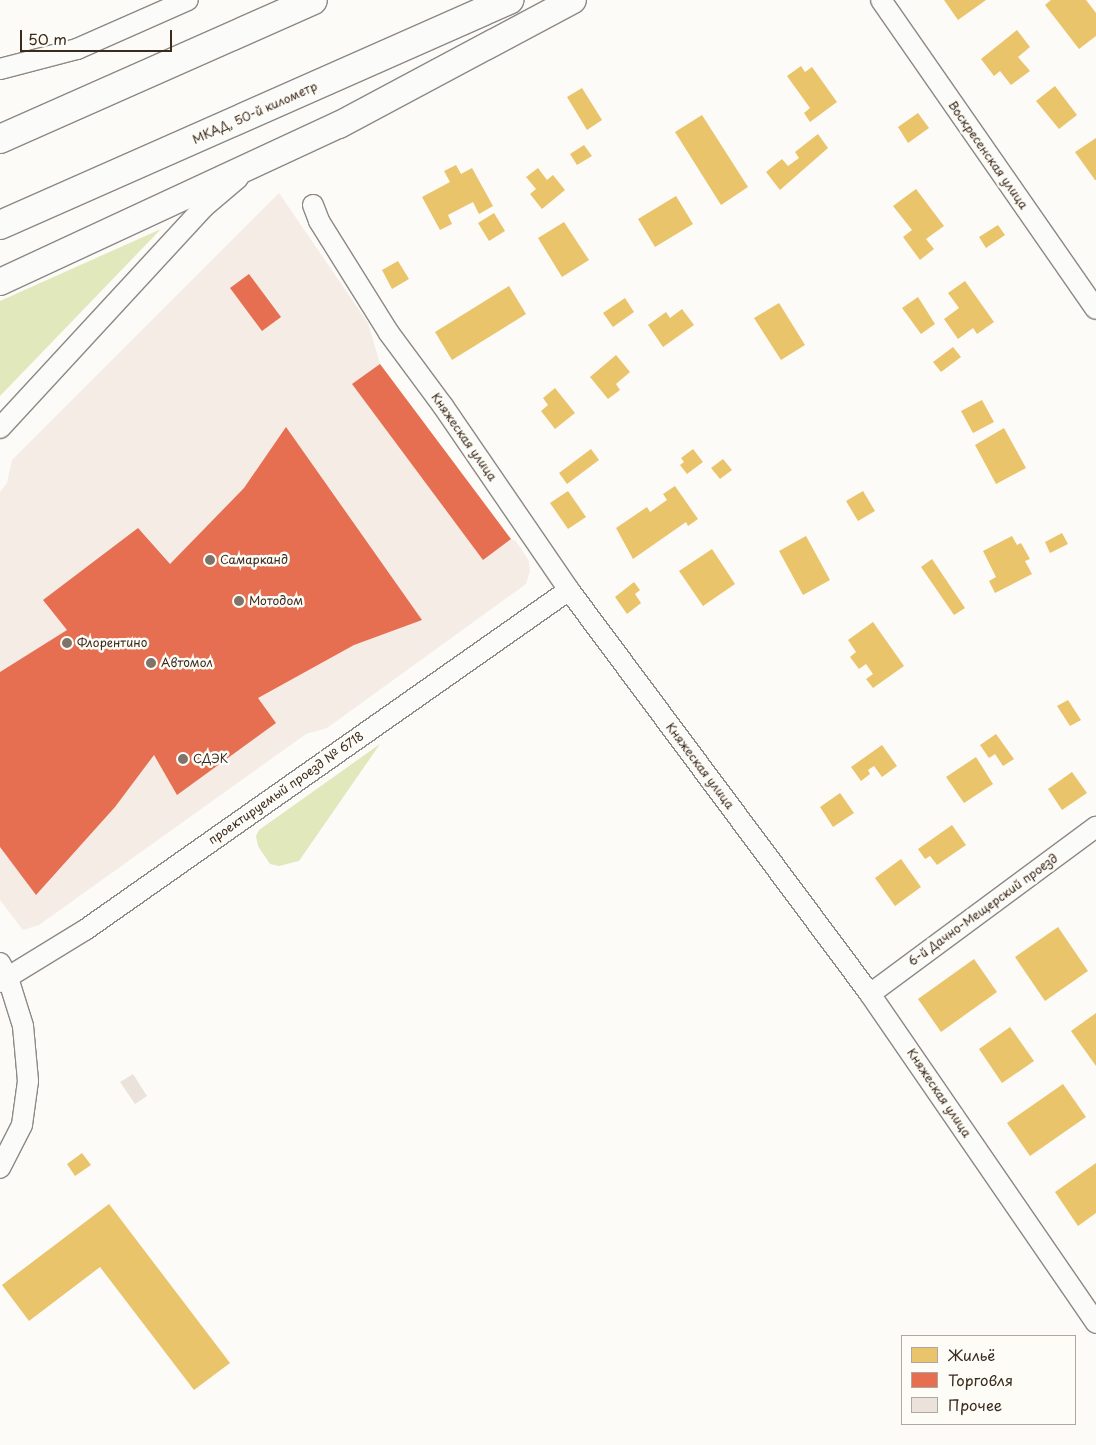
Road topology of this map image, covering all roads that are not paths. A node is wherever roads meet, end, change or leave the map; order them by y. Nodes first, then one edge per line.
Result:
1 (188, 0) edge
2 (313, 0) edge
3 (509, 0) edge
4 (573, 0) edge
5 (881, 0) edge
6 (0, 69) edge
7 (0, 139) edge
8 (250, 168) junction
9 (313, 205) dead end
10 (0, 225) edge
11 (0, 282) edge
12 (1096, 309) edge
13 (0, 428) edge
14 (569, 590) junction
15 (1096, 827) edge
16 (3, 974) edge
17 (870, 994) junction
18 (0, 1168) edge
19 (1096, 1322) edge

1 - 6 street
2 - 7 highway
3 - 10 highway, МКАД, 50-й километр
4 - 8 main road
5 - 12 street, Воскресенская улица
8 - 11 main road
8 - 13 street
9 - 14 street, Княжеская улица
14 - 16 street, проектируемый проезд № 6718
14 - 17 street, Княжеская улица
15 - 17 street, 6-й Дачно-Мещерский проезд
16 - 18 street
17 - 19 street, Княжеская улица

